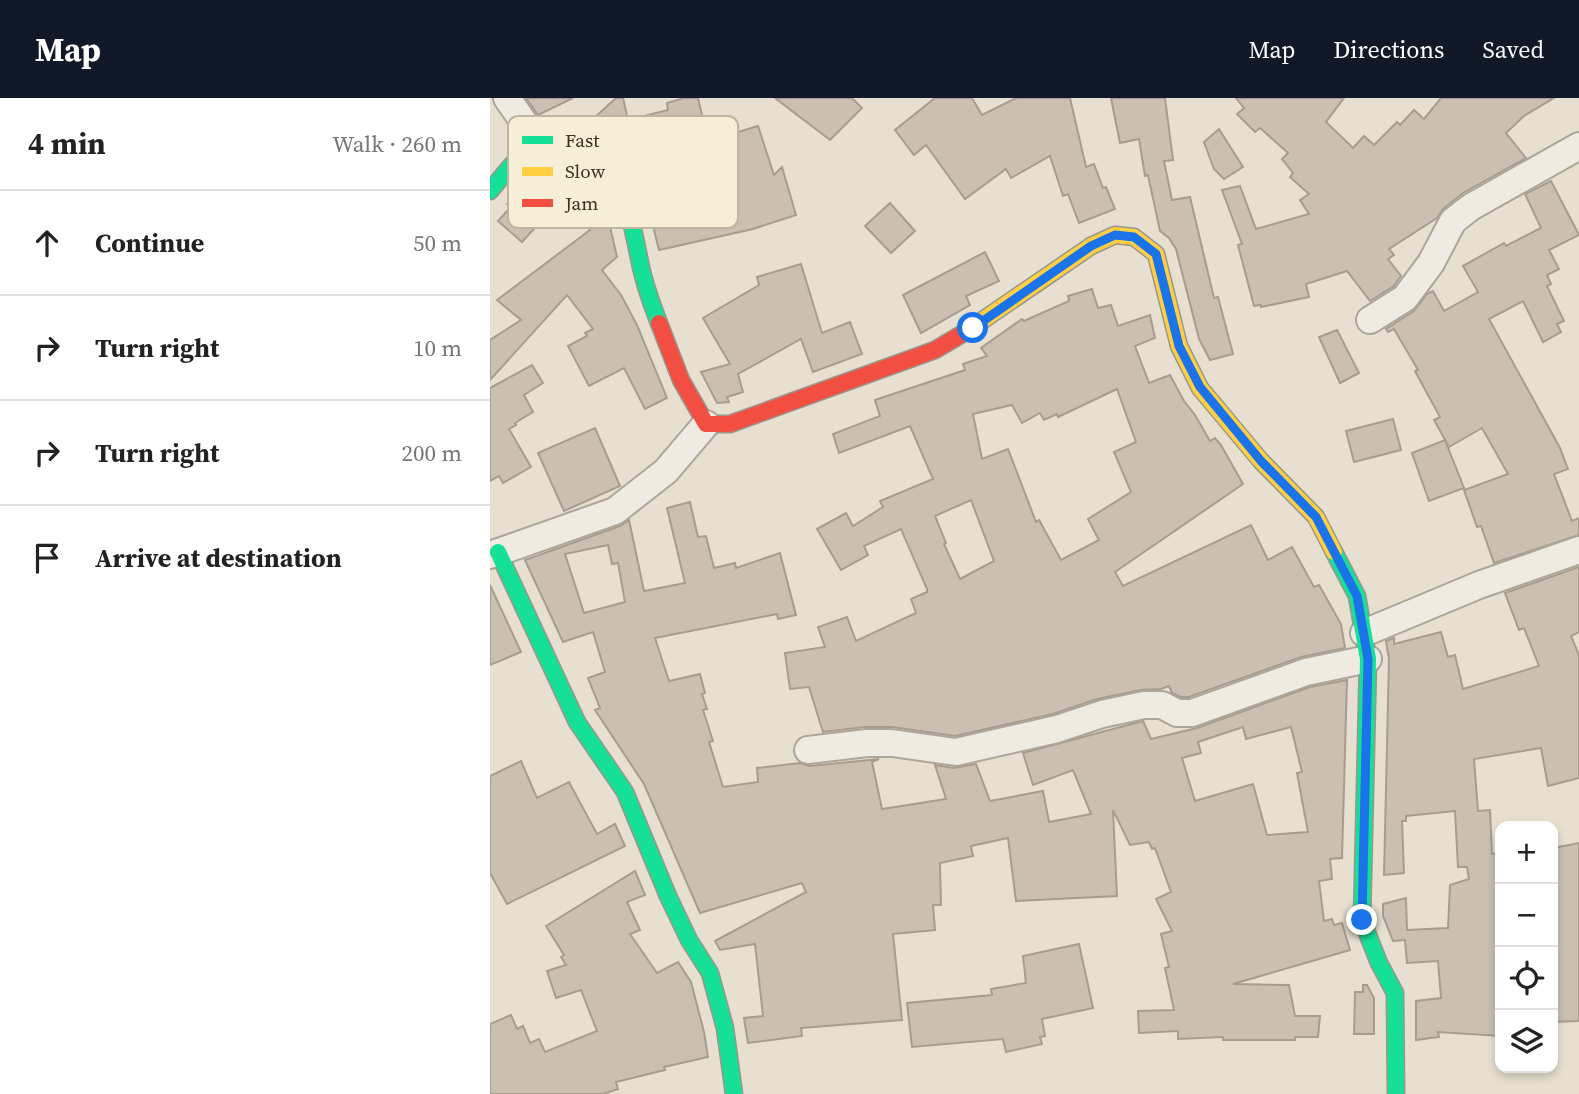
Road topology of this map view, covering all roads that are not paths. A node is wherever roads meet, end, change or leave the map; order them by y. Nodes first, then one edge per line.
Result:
1 (507, 98) edge
2 (519, 116) edge
3 (1579, 146) edge
4 (508, 171) edge
5 (490, 191) edge
6 (632, 228) edge
7 (1370, 320) dead end
8 (706, 424) junction
9 (1579, 550) edge
10 (494, 553) edge
11 (1364, 633) junction
12 (1368, 659) junction
13 (808, 750) dead end
14 (734, 1094) edge
15 (1396, 1094) edge

1 - 2 street
3 - 7 street
4 - 5 street
6 - 8 street
8 - 10 street
8 - 11 street
9 - 11 street
10 - 14 street
11 - 12 street
12 - 13 street
12 - 15 street

